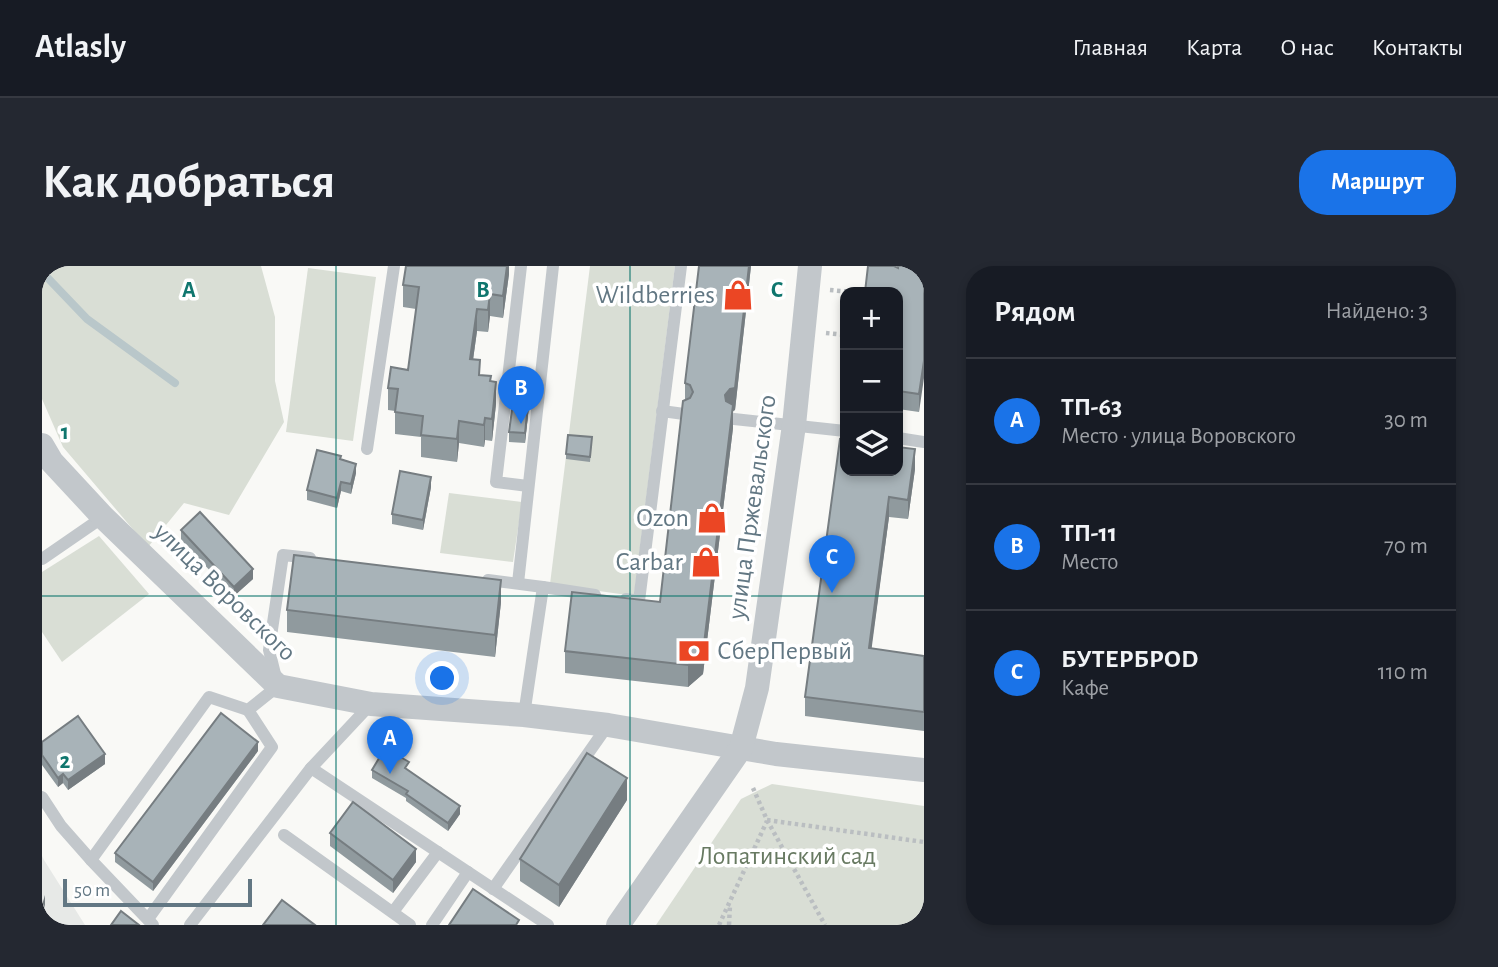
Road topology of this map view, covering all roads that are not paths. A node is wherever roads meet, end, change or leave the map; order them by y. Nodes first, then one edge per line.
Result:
1 (394, 266) edge
2 (521, 266) edge
3 (553, 266) edge
4 (681, 266) edge
5 (810, 266) edge
6 (662, 411) junction
7 (684, 414) edge
8 (734, 419) edge
9 (793, 425) junction
10 (840, 430) edge
11 (903, 439) edge
12 (924, 442) edge
13 (42, 445) edge
14 (367, 449) dead end
15 (528, 486) junction
16 (103, 517) junction
17 (42, 559) edge
18 (324, 560) edge
19 (476, 579) edge
20 (517, 583) junction
21 (543, 587) junction
22 (278, 686) junction
23 (371, 704) junction
24 (248, 710) junction
25 (524, 715) junction
26 (608, 725) junction
27 (741, 748) junction
28 (311, 768) junction
29 (924, 770) edge
30 (42, 797) edge
31 (284, 835) dead end
32 (438, 852) junction
33 (91, 860) junction
34 (468, 872) junction
35 (493, 889) junction
36 (393, 912) junction
37 (150, 922) edge
38 (193, 924) edge
39 (410, 925) edge
40 (432, 925) edge
41 (548, 925) edge
42 (618, 925) edge

1 - 14 lane
2 - 15 lane
3 - 15 lane
4 - 6 lane
5 - 9 street, улица Пржевальского
6 - 7 lane
6 - 21 lane
8 - 9 lane
9 - 10 lane
9 - 27 street, улица Пржевальского
11 - 12 lane
13 - 16 street, улица Воровского
15 - 20 lane
16 - 17 lane
16 - 22 street, улица Воровского
18 - 22 lane
19 - 20 lane
20 - 21 lane
21 - 25 lane
22 - 23 street, улица Воровского
22 - 24 lane
23 - 25 street, улица Воровского
23 - 28 lane
24 - 33 lane
24 - 37 lane
25 - 26 street, улица Воровского
26 - 27 street, улица Воровского
26 - 35 lane
27 - 29 street, улица Воровского
27 - 42 street, улица Пржевальского
28 - 32 lane
28 - 38 lane
30 - 33 lane
31 - 36 lane
32 - 34 lane
32 - 36 lane
33 - 37 lane
34 - 35 lane
34 - 40 lane
35 - 41 lane
36 - 39 lane

